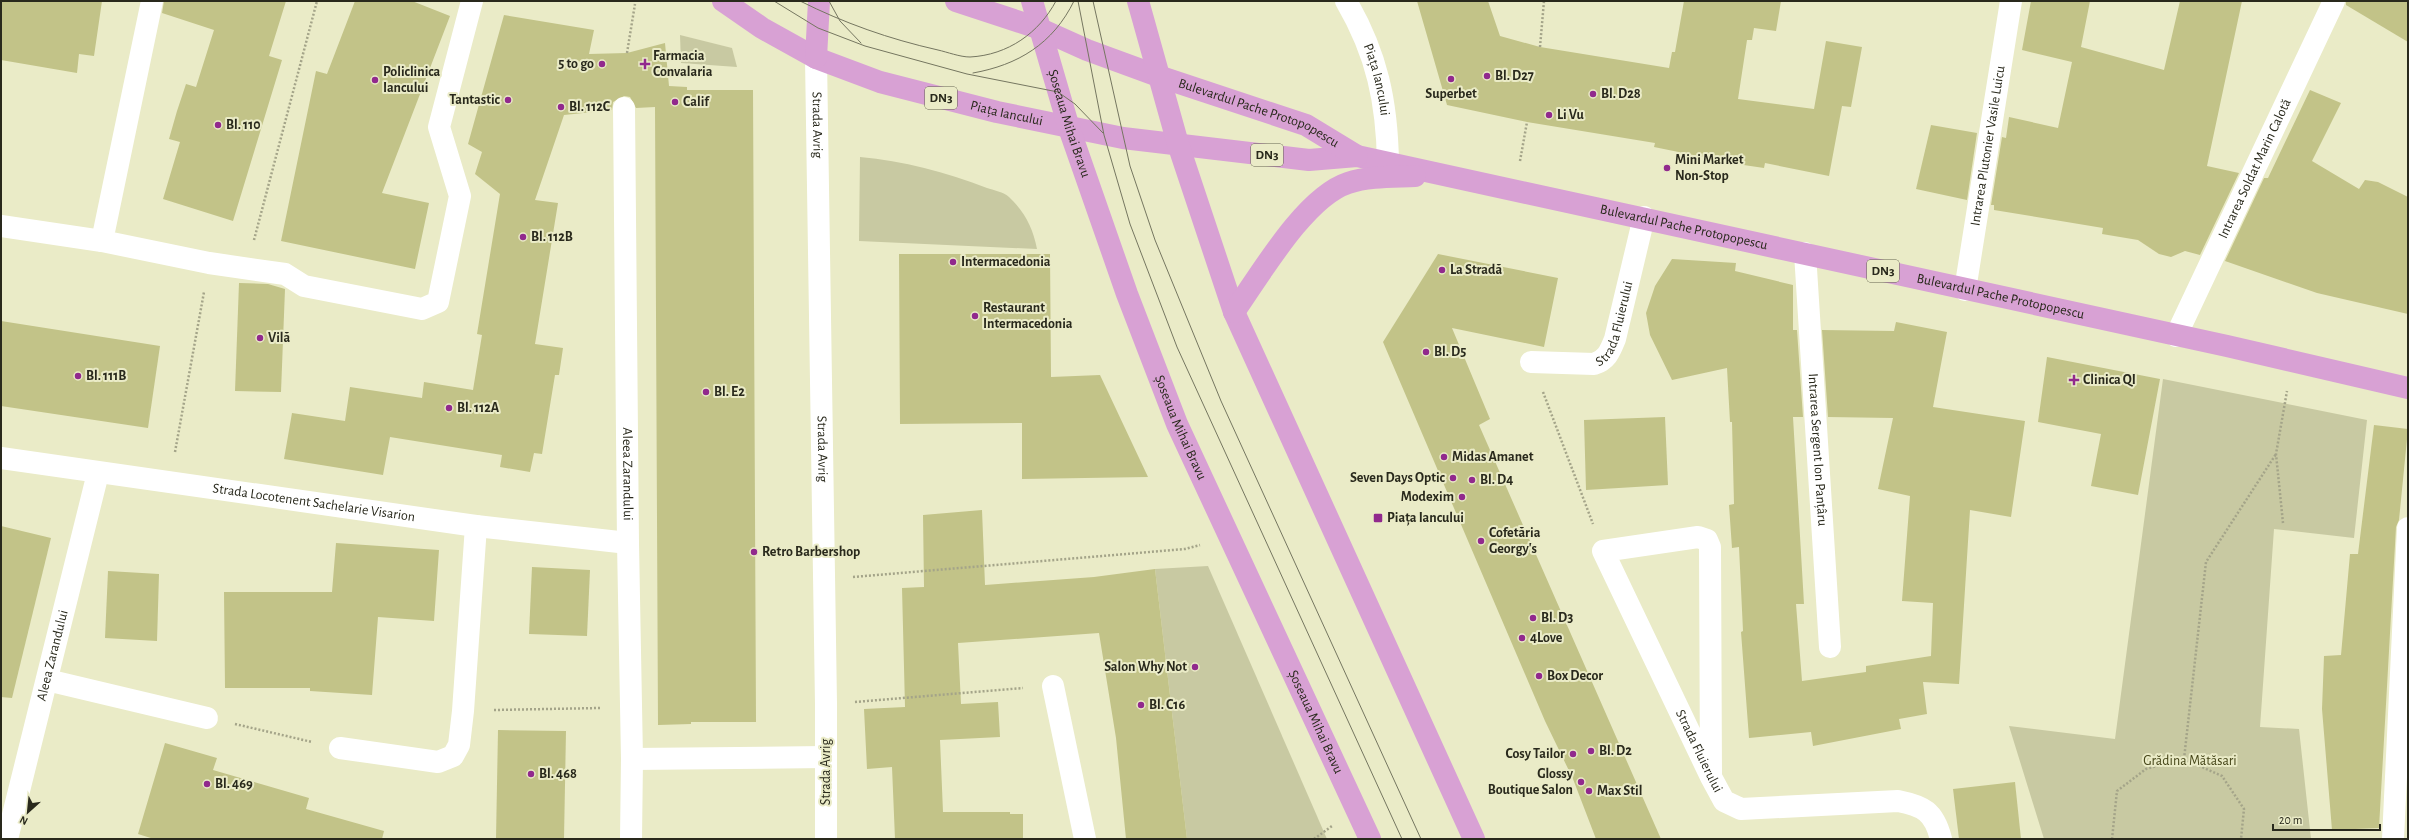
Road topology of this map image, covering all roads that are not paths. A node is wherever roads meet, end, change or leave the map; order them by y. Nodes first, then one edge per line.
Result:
1 (152, 1) edge
2 (472, 1) edge
3 (723, 1) edge
4 (819, 1) edge
5 (956, 1) edge
6 (1032, 1) edge
7 (1138, 1) edge
8 (1346, 1) edge
9 (2011, 1) edge
10 (2334, 1) edge
11 (1038, 28) junction
12 (816, 58) junction
13 (1158, 76) junction
14 (624, 108) dead end
15 (1069, 128) junction
16 (1178, 144) junction
17 (1357, 156) junction
18 (1388, 163) junction
19 (1441, 173) junction
20 (1644, 217) junction
21 (1, 226) edge
22 (102, 241) junction
23 (1805, 253) junction
24 (1965, 290) junction
25 (1234, 312) junction
26 (2176, 336) junction
27 (1531, 362) road end
28 (2408, 388) edge
29 (1, 458) edge
30 (98, 473) junction
31 (476, 526) junction
32 (2408, 528) edge
33 (628, 543) junction
34 (1830, 646) dead end
35 (47, 680) junction
36 (1054, 686) road end
37 (207, 718) road end
38 (340, 748) road end
39 (826, 757) junction
40 (632, 759) junction
41 (1711, 777) junction
42 (7, 839) edge
43 (631, 839) edge
44 (826, 839) edge
45 (1085, 839) edge
46 (1370, 839) edge
47 (1474, 839) edge
48 (1941, 839) edge
49 (2393, 839) edge

1 - 22 street
2 - 22 street
3 - 12 main road, DN3
4 - 12 main road
5 - 11 main road, DN3
6 - 11 main road, Șoseaua Mihai Bravu
7 - 13 main road
8 - 18 street, Piața Iancului
9 - 24 street, Intrarea Plutonier Vasile Luicu
10 - 26 street, Intrarea Soldat Marin Calotă
11 - 13 main road, DN3
11 - 15 main road, Șoseaua Mihai Bravu
12 - 15 main road, Piața Iancului / DN3
12 - 39 street, Strada Avrig
13 - 16 main road
13 - 17 main road, Bulevardul Pache Protopopescu / DN3
14 - 33 street, Aleea Zarandului
15 - 16 main road, Piața Iancului / DN3
15 - 46 main road, Șoseaua Mihai Bravu
16 - 17 main road, Bulevardul Pache Protopopescu / DN3
16 - 25 main road
17 - 18 main road, Bulevardul Pache Protopopescu / DN3
18 - 19 main road, Bulevardul Pache Protopopescu / DN3
19 - 20 main road, Bulevardul Pache Protopopescu / DN3
19 - 25 main road
20 - 23 main road, Bulevardul Pache Protopopescu / DN3
20 - 27 street, Strada Fluierului
21 - 22 street
23 - 24 main road, Bulevardul Pache Protopopescu / DN3
23 - 34 street, Intrarea Sergent Ion Panțâru
24 - 26 main road, Bulevardul Pache Protopopescu / DN3
25 - 47 main road
26 - 28 main road, Bulevardul Pache Protopopescu / DN3
29 - 30 street, Strada Locotenent Sachelarie Visarion
30 - 31 street, Strada Locotenent Sachelarie Visarion
30 - 35 street, Aleea Zarandului
31 - 33 street, Strada Locotenent Sachelarie Visarion
31 - 38 street
32 - 49 street
33 - 40 street, Aleea Zarandului
35 - 37 street
35 - 42 street, Aleea Zarandului
36 - 45 street
39 - 40 street
39 - 44 street, Strada Avrig
40 - 43 street, Aleea Zarandului
41 - 41 street, Strada Fluierului
41 - 48 street, Strada Fluierului

